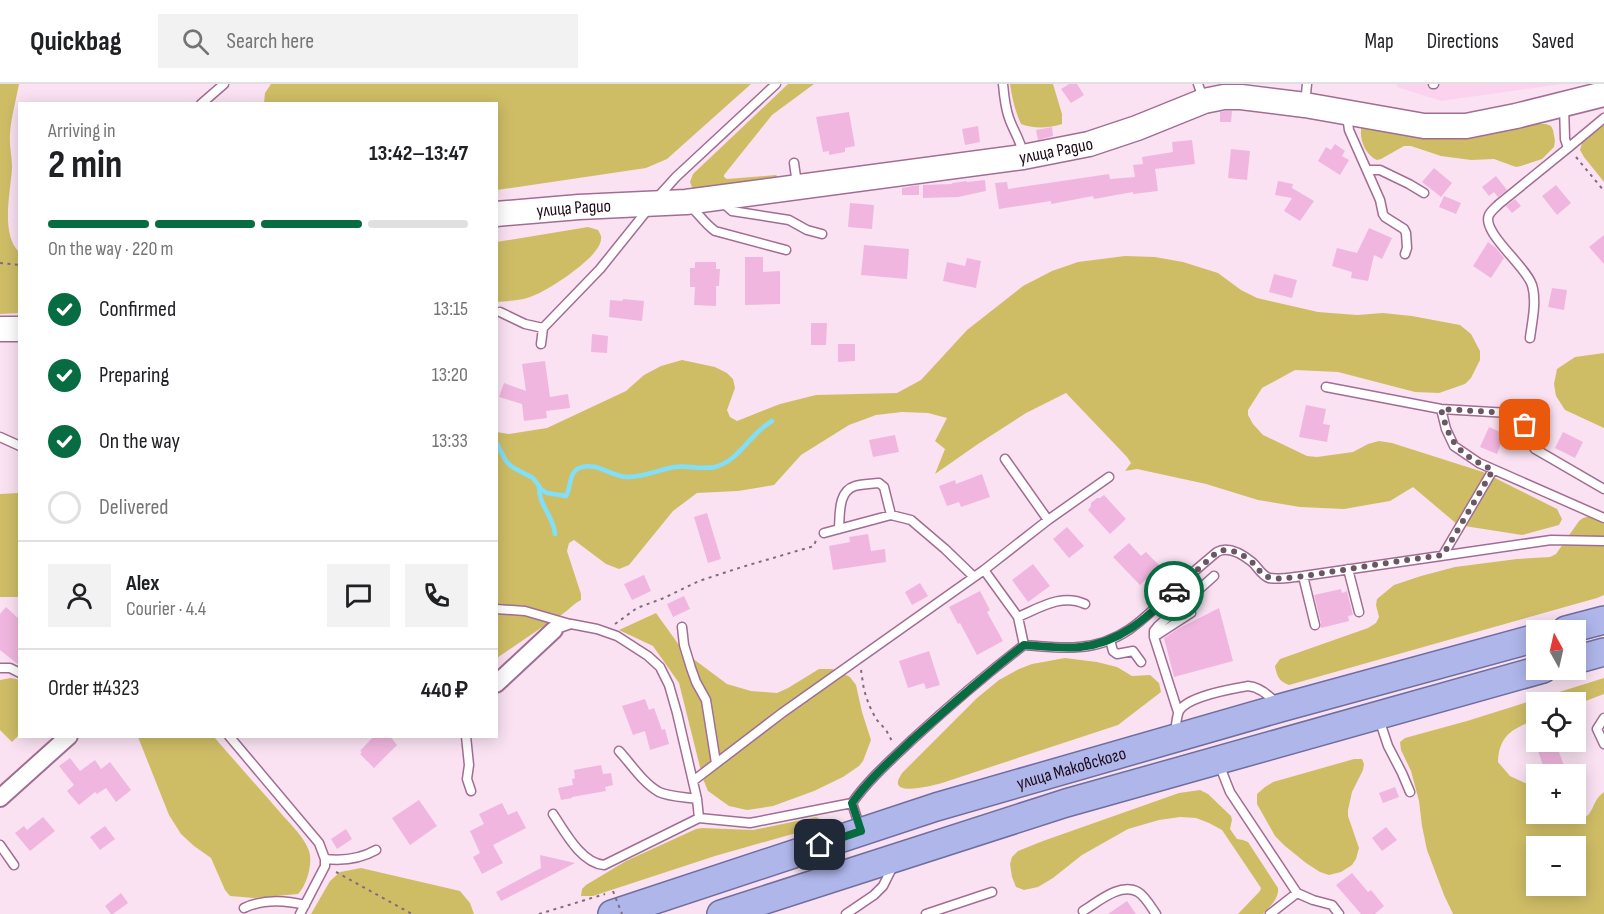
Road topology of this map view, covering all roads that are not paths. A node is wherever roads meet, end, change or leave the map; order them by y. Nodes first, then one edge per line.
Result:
1 (224, 84) edge
2 (776, 84) edge
3 (1003, 84) edge
4 (1602, 90) edge
5 (1206, 94) edge
6 (1306, 94) edge
7 (203, 102) edge
8 (1564, 104) junction
9 (1347, 113) junction
10 (1604, 118) edge
11 (1568, 148) junction
12 (1023, 157) junction
13 (794, 163) dead end
14 (1368, 171) junction
15 (797, 188) junction
16 (1424, 194) dead end
17 (718, 197) junction
18 (686, 202) junction
19 (652, 204) junction
20 (498, 214) edge
21 (822, 234) dead end
22 (786, 250) dead end
23 (1405, 254) dead end
24 (500, 312) dead end
25 (543, 328) junction
26 (0, 329) edge
27 (18, 329) edge
28 (1530, 338) dead end
29 (541, 344) dead end
30 (1326, 387) dead end
31 (1441, 409) junction
32 (0, 437) edge
33 (18, 445) edge
34 (1005, 459) dead end
35 (1493, 470) junction
36 (1109, 477) dead end
37 (1604, 489) edge
38 (891, 515) junction
39 (1604, 518) edge
40 (1048, 520) junction
41 (839, 528) junction
42 (824, 533) road end
43 (1604, 541) edge
44 (1443, 555) junction
45 (1348, 569) junction
46 (984, 570) junction
47 (1214, 576) dead end
48 (1303, 576) junction
49 (974, 577) junction
50 (1085, 604) dead end
51 (498, 609) edge
52 (1359, 612) dead end
53 (1191, 613) dead end
54 (1018, 617) junction
55 (1604, 620) edge
56 (571, 624) junction
57 (1315, 625) dead end
58 (1586, 625) edge
59 (682, 627) dead end
60 (554, 630) joint
61 (1154, 637) junction
62 (1110, 640) junction
63 (1526, 641) edge
64 (1024, 645) junction
65 (1604, 652) edge
66 (1586, 657) edge
67 (1141, 662) dead end
68 (0, 668) edge
69 (18, 672) edge
70 (1526, 674) edge
71 (498, 682) edge
72 (1378, 716) junction
73 (1604, 718) edge
74 (1176, 725) junction
75 (67, 738) edge
76 (231, 738) edge
77 (466, 738) edge
78 (1604, 744) edge
79 (619, 751) dead end
80 (1218, 761) junction
81 (716, 763) junction
82 (693, 781) junction
83 (471, 791) dead end
84 (1410, 792) dead end
85 (0, 798) edge
86 (697, 799) junction
87 (852, 803) junction
88 (553, 814) dead end
89 (699, 818) junction
90 (861, 831) junction
91 (0, 845) edge
92 (376, 850) dead end
93 (898, 857) junction
94 (325, 862) junction
95 (14, 865) dead end
96 (992, 892) dead end
97 (1297, 893) junction
98 (612, 903) edge
99 (305, 905) junction
100 (244, 908) dead end
101 (1083, 911) dead end
102 (300, 914) edge
103 (721, 914) edge
104 (846, 914) edge
105 (926, 914) edge
106 (1156, 914) edge
107 (1270, 914) edge
108 (1339, 914) edge

1 - 7 lane
2 - 19 lane
3 - 12 lane
4 - 8 main road, улица Радио
5 - 6 main road, улица Радио
5 - 12 main road, улица Радио
6 - 9 main road, улица Радио
8 - 9 main road, улица Радио
8 - 11 lane
9 - 14 lane
10 - 11 lane
11 - 28 lane
12 - 15 main road, улица Радио
13 - 15 lane
14 - 16 lane
14 - 23 lane
15 - 17 main road, улица Радио
17 - 18 main road, улица Радио
17 - 21 lane
18 - 19 main road, улица Радио
18 - 22 lane
19 - 20 main road, улица Радио
19 - 25 lane
24 - 25 lane
25 - 29 lane
26 - 27 main road
30 - 31 lane
31 - 35 lane
31 - 37 lane
32 - 33 lane
34 - 40 lane
35 - 39 lane
35 - 44 lane
36 - 40 lane
38 - 41 lane
38 - 41 lane
38 - 49 lane
40 - 46 lane
41 - 42 lane
43 - 44 lane
44 - 45 lane
45 - 48 lane
45 - 52 lane
46 - 49 lane
46 - 54 lane
47 - 61 lane
48 - 57 lane
48 - 62 lane
49 - 81 lane
50 - 54 lane
51 - 56 lane
53 - 61 lane
54 - 64 lane
55 - 58 highway
56 - 60 lane
56 - 82 lane
59 - 81 lane
60 - 71 street
61 - 74 lane
62 - 64 lane
62 - 67 lane
63 - 74 highway, улица Маковского
64 - 87 lane
65 - 66 highway
68 - 69 lane
70 - 72 highway, улица Маковского
72 - 80 highway, улица Маковского
72 - 84 lane
73 - 78 lane
74 - 90 highway, улица Маковского
75 - 85 street
76 - 94 lane
77 - 83 lane
79 - 86 lane
80 - 93 highway, улица Маковского
80 - 97 lane
81 - 82 lane
82 - 86 lane
86 - 89 lane
87 - 89 lane
87 - 90 lane
88 - 89 lane
90 - 98 highway, улица Маковского
91 - 95 lane
92 - 94 lane
93 - 103 highway, улица Маковского
93 - 104 lane
94 - 99 lane
96 - 105 lane
97 - 107 lane
97 - 108 lane
99 - 100 lane
99 - 102 lane
101 - 106 lane

